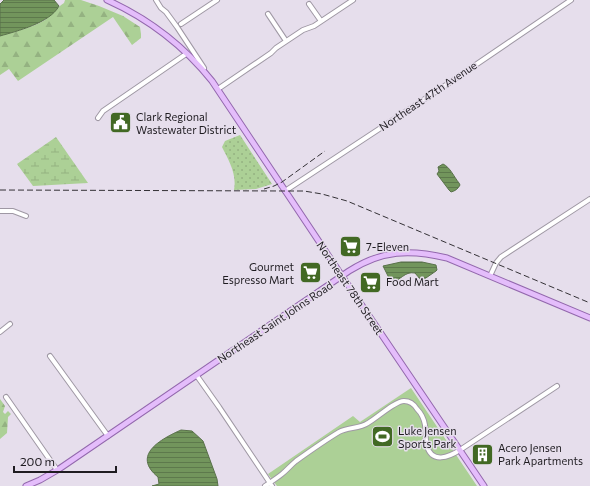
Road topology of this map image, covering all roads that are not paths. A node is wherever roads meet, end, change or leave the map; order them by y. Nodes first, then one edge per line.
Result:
1 (107, 0) edge
2 (156, 0) edge
3 (217, 0) edge
4 (353, 0) edge
5 (571, 0) edge
6 (309, 4) dead end
7 (268, 14) dead end
8 (321, 22) junction
9 (181, 24) dead end
10 (286, 41) junction
11 (186, 54) junction
12 (206, 74) junction
13 (218, 89) junction
14 (98, 118) dead end
15 (286, 191) junction
16 (590, 199) edge
17 (0, 211) edge
18 (26, 216) dead end
19 (342, 276) junction
20 (490, 276) junction
21 (590, 318) edge
22 (10, 324) dead end
23 (0, 332) edge
24 (50, 356) dead end
25 (196, 376) junction
26 (557, 386) dead end
27 (6, 397) dead end
28 (108, 436) junction
29 (460, 450) junction
30 (57, 470) junction
31 (271, 484) edge
32 (26, 486) edge
33 (265, 486) edge
34 (484, 486) edge

1 - 11 main road, Northeast 78th Street
2 - 12 street
3 - 9 street
4 - 8 street
5 - 15 street, Northeast 47th Avenue
6 - 8 street
7 - 10 street
8 - 10 street
10 - 13 street
11 - 12 main road, Northeast 78th Street
11 - 14 street
12 - 13 main road, Northeast 78th Street
13 - 15 main road, Northeast 78th Street
15 - 19 main road, Northeast 78th Street
16 - 20 street
17 - 18 street
19 - 20 main road, Northeast Saint Johns Road
19 - 25 main road, Northeast Saint Johns Road
19 - 29 main road, Northeast 78th Street
20 - 21 main road, Northeast Saint Johns Road
22 - 23 street
24 - 28 street
25 - 28 main road, Northeast Saint Johns Road
25 - 31 street
26 - 29 street
27 - 30 street
28 - 30 main road, Northeast Saint Johns Road
29 - 31 street
29 - 34 main road, Northeast 78th Street
30 - 32 main road, Northeast Saint Johns Road
31 - 33 street

